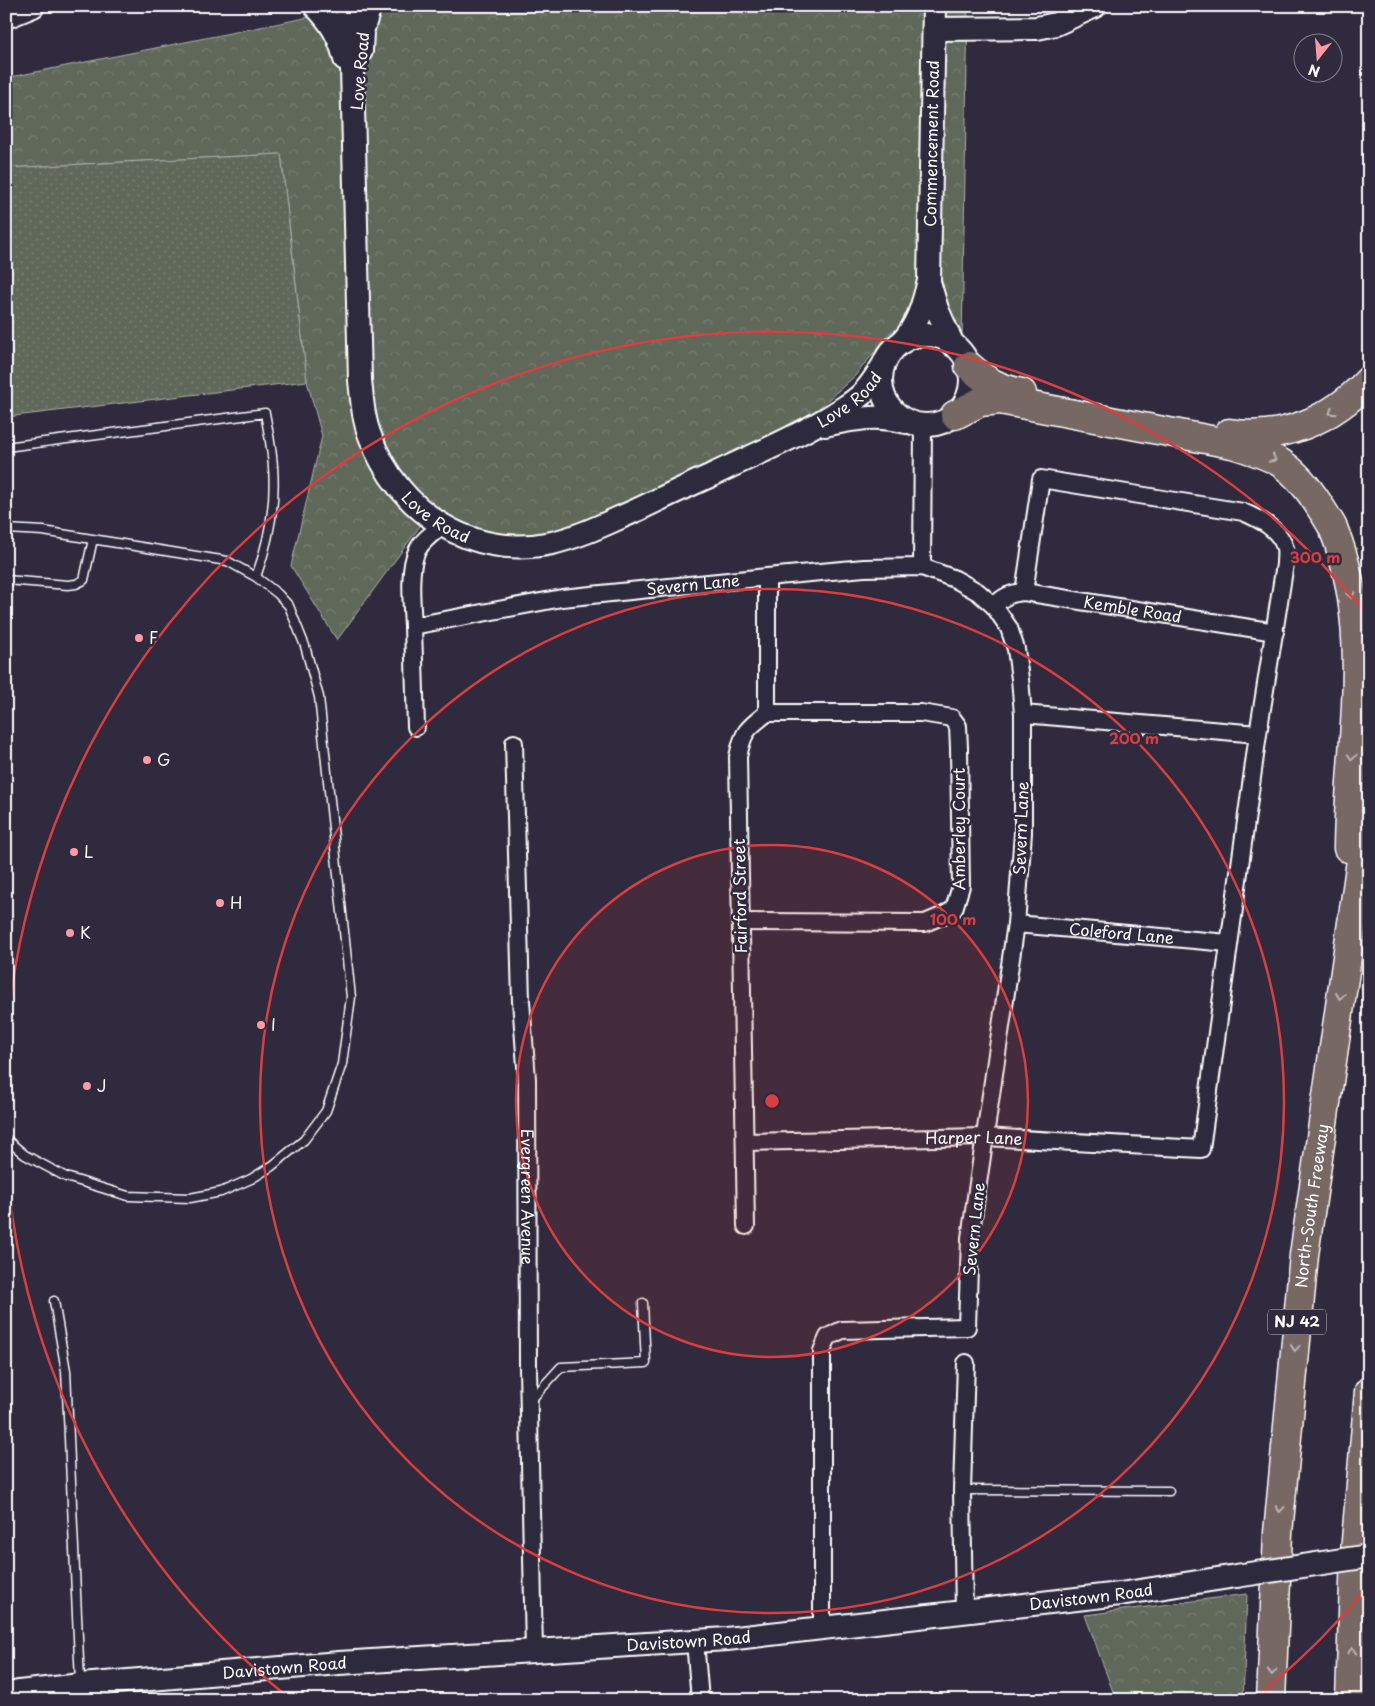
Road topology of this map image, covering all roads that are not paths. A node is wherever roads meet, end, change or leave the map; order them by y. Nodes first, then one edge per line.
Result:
1 (33, 6) edge
2 (315, 6) edge
3 (346, 6) edge
4 (370, 6) edge
5 (934, 6) edge
6 (1095, 6) edge
7 (6, 17) edge
8 (934, 29) junction
9 (355, 137) junction
10 (929, 281) junction
11 (902, 342) junction
12 (961, 355) junction
13 (882, 367) junction
14 (1369, 380) edge
15 (955, 415) junction
16 (917, 424) junction
17 (812, 428) junction
18 (6, 447) edge
19 (442, 526) junction
20 (6, 529) edge
21 (92, 539) junction
22 (922, 566) junction
23 (767, 576) junction
24 (256, 577) junction
25 (6, 580) edge
26 (1024, 592) junction
27 (994, 606) junction
28 (413, 626) junction
29 (1274, 632) junction
30 (767, 714) junction
31 (1023, 714) junction
32 (416, 727) dead end
33 (1258, 734) junction
34 (514, 743) dead end
35 (1369, 805) edge
36 (741, 922) junction
37 (1016, 924) junction
38 (1228, 943) junction
39 (1347, 947) junction
40 (985, 1137) junction
41 (6, 1139) edge
42 (745, 1142) junction
43 (746, 1226) dead end
44 (54, 1300) dead end
45 (644, 1303) dead end
46 (966, 1363) dead end
47 (1369, 1391) edge
48 (528, 1403) junction
49 (962, 1490) junction
50 (1169, 1491) dead end
51 (1369, 1556) edge
52 (964, 1612) junction
53 (822, 1628) junction
54 (695, 1640) junction
55 (534, 1651) junction
56 (81, 1685) junction
57 (6, 1695) edge
58 (700, 1700) edge
59 (1271, 1700) edge
60 (1350, 1700) edge

1 - 7 street
2 - 9 street
3 - 9 street, Love Road
4 - 9 street, Love Road
5 - 8 street, Commencement Road
6 - 8 street
8 - 10 street, Commencement Road
9 - 19 street, Love Road
10 - 11 street, Commencement Road
10 - 12 street, Commencement Road
11 - 12 street
11 - 13 street
14 -> 12 highway
12 - 15 street
13 - 16 street
13 - 17 street, Love Road
15 - 16 street
15 -> 39 highway
16 - 17 street, Love Road
16 - 22 street
17 - 19 street, Love Road
18 - 24 lane
19 - 28 street
20 - 21 lane
21 - 24 lane
21 - 25 lane
22 - 23 street, Severn Lane
22 - 27 street, Severn Lane
23 - 28 street, Severn Lane
23 - 30 street
24 - 41 lane
26 - 27 street, Kemble Road
26 - 29 street, Kemble Road
26 - 29 street
27 - 31 street, Severn Lane
28 - 32 street
29 - 33 street
30 - 36 street, Fairford Street
30 - 36 street, Amberley Court
31 - 33 street
31 - 37 street, Severn Lane
33 - 38 street
34 - 48 street, Evergreen Avenue
35 - 39 highway, North-South Freeway / NJ 42
36 - 42 street, Fairford Street
37 - 38 street, Coleford Lane
37 - 40 street, Severn Lane
38 - 40 street, Harper Lane
39 -> 59 highway, North-South Freeway / NJ 42
40 - 42 street, Harper Lane
40 - 53 street, Severn Lane
42 - 43 street, Fairford Street
44 - 56 lane
45 - 48 lane
46 - 49 street
60 -> 47 highway
48 - 55 street, Evergreen Avenue
49 - 50 lane
49 - 52 street
51 - 52 street, Davistown Road, bridge
52 - 53 street, Davistown Road
53 - 54 street, Davistown Road
54 - 55 street, Davistown Road
54 - 58 street
55 - 56 street, Davistown Road
56 - 57 street, Davistown Road

